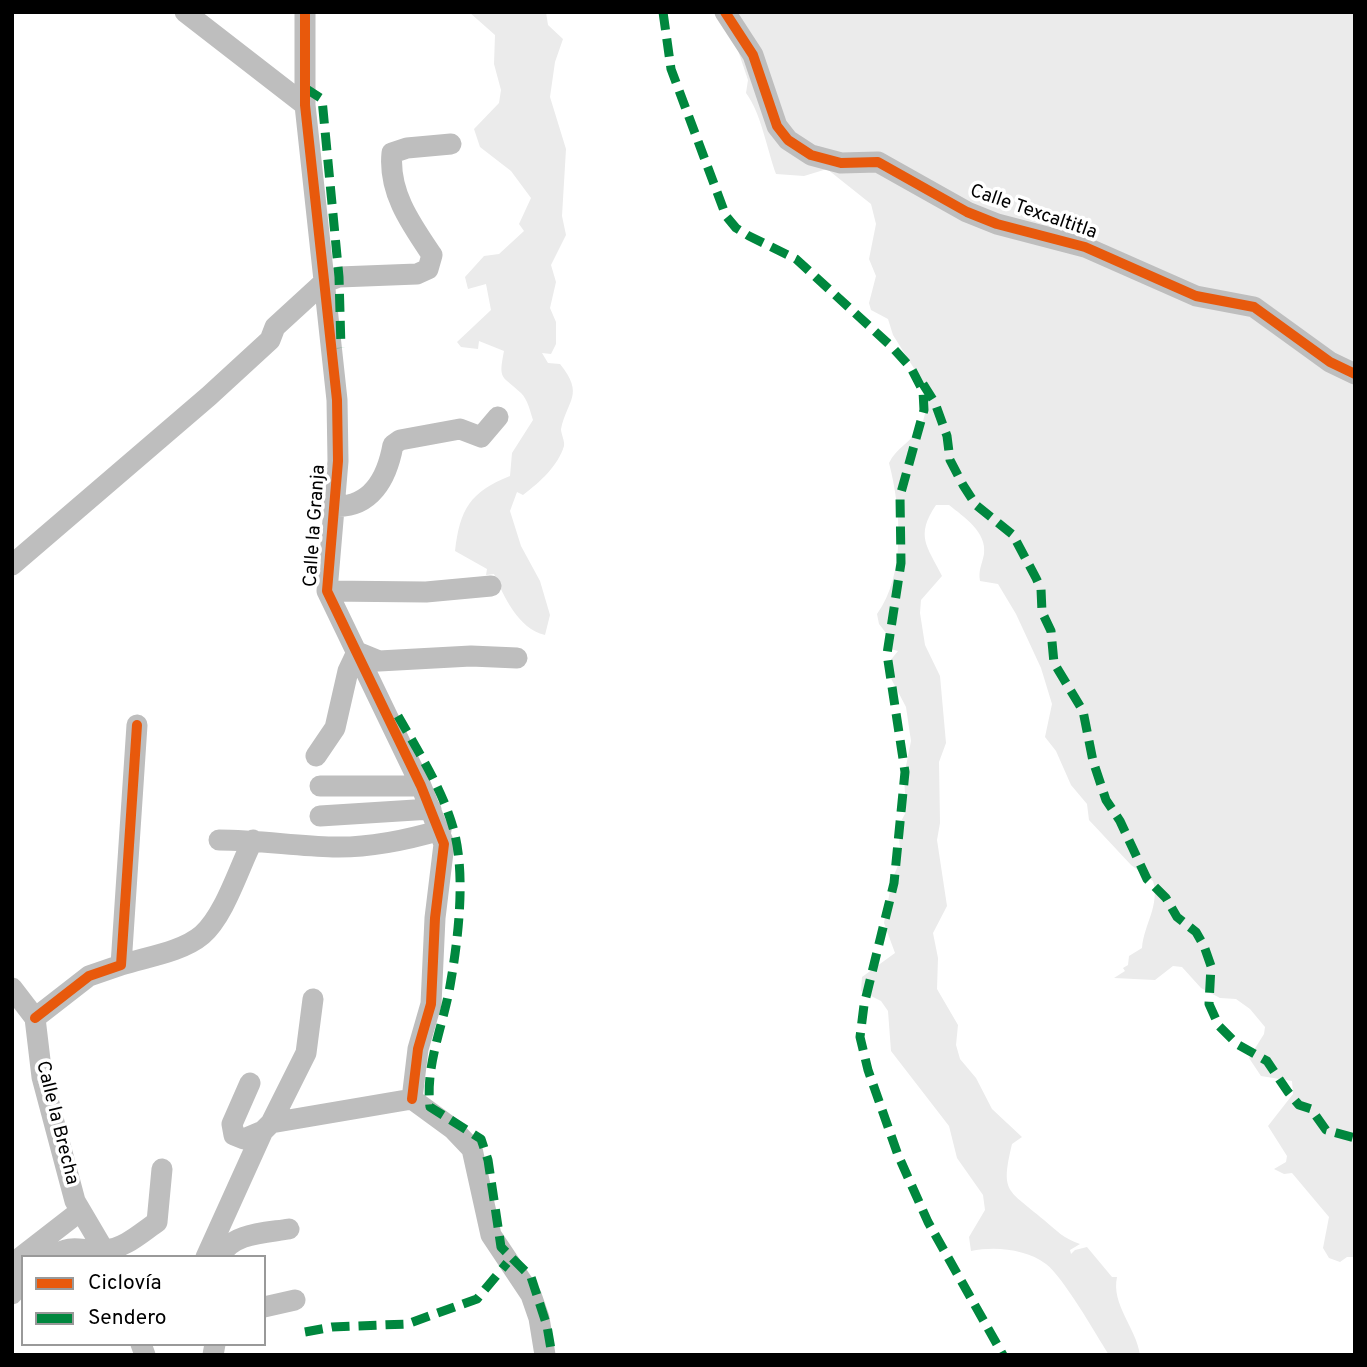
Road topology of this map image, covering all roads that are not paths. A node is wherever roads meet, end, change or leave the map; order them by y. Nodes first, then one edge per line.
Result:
1 (185, 12) edge
2 (305, 12) edge
3 (725, 12) edge
4 (305, 105) junction
5 (451, 144) dead end
6 (323, 283) junction
7 (1355, 374) edge
8 (498, 417) dead end
9 (333, 506) junction
10 (12, 565) edge
11 (491, 586) dead end
12 (327, 591) junction
13 (357, 652) junction
14 (517, 658) dead end
15 (137, 725) dead end
16 (316, 756) dead end
17 (320, 786) dead end
18 (422, 786) junction
19 (431, 809) junction
20 (320, 816) dead end
21 (441, 830) junction
22 (253, 840) junction
23 (219, 841) dead end
24 (121, 965) junction
25 (12, 988) edge
26 (313, 999) dead end
27 (25, 1016) edge
28 (250, 1083) dead end
29 (412, 1099) junction
30 (267, 1127) junction
31 (162, 1169) dead end
32 (79, 1212) junction
33 (289, 1228) dead end
34 (105, 1254) edge
35 (24, 1255) edge
36 (54, 1255) edge
37 (207, 1255) edge
38 (221, 1255) edge
39 (295, 1300) dead end
40 (266, 1307) edge
41 (545, 1355) edge

1 - 4 street
2 - 4 street, Calle la Granja
3 - 7 street, Calle Texcaltitla
4 - 6 street, Calle la Granja
5 - 6 street
6 - 9 street, Calle la Granja
6 - 10 street
8 - 9 street
9 - 12 street, Calle la Granja
11 - 12 street
12 - 13 street, Calle la Granja
13 - 14 street
13 - 16 street
13 - 18 street, Calle la Granja
15 - 24 street
17 - 18 street
18 - 19 street, Calle la Granja
19 - 20 street
19 - 21 street, Calle la Granja
21 - 22 street
21 - 29 street, Calle la Granja
22 - 23 street
22 - 24 street
24 - 27 street
25 - 27 street, Calle la Brecha
26 - 30 street
27 - 32 street, Calle la Brecha
28 - 30 street
29 - 30 street
29 - 41 street
30 - 37 street
31 - 34 street
32 - 34 street, Calle la Brecha
32 - 35 street
33 - 38 street
34 - 36 street
39 - 40 street

